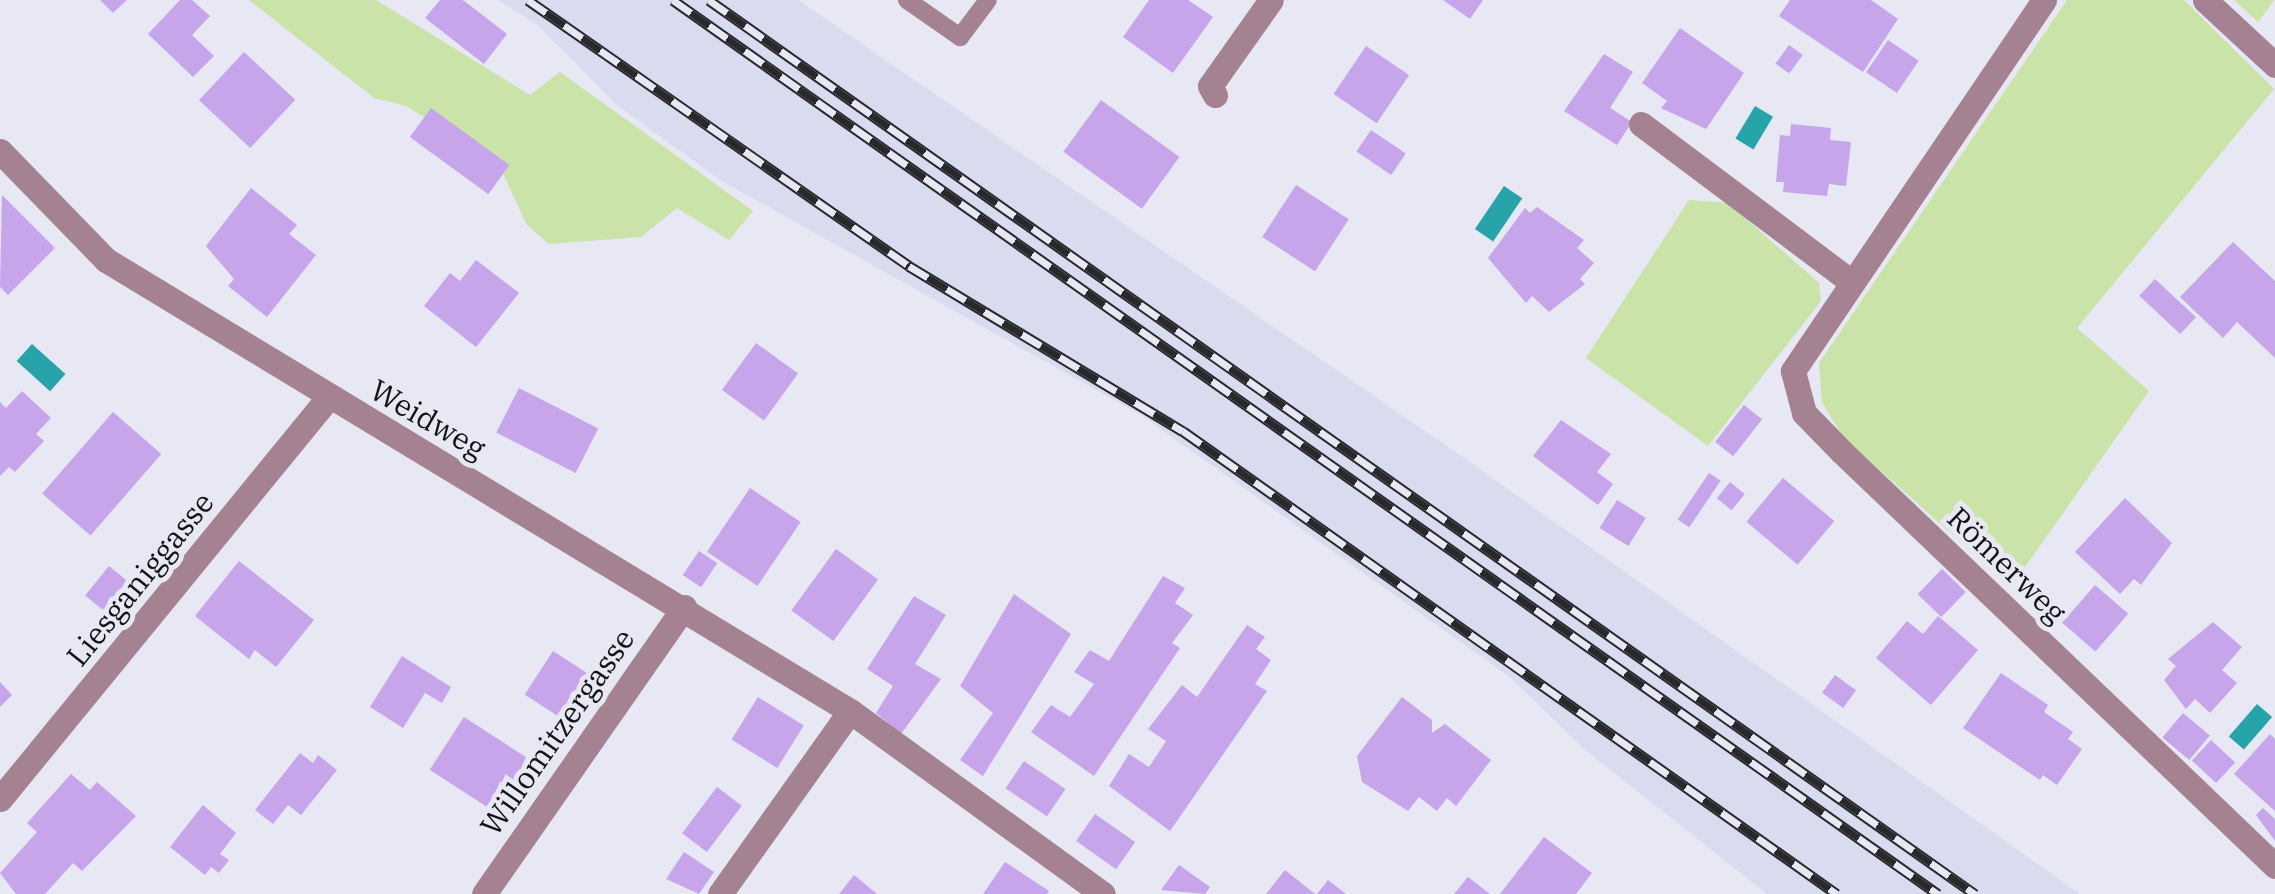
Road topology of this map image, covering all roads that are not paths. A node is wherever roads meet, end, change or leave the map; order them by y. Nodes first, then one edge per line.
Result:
1 (907, 0) edge
2 (988, 0) edge
3 (1271, 0) edge
4 (2044, 0) edge
5 (2205, 0) edge
6 (2275, 64) edge
7 (1214, 96) dead end
8 (1641, 124) dead end
9 (0, 150) edge
10 (1850, 282) junction
11 (328, 398) junction
12 (684, 607) junction
13 (850, 711) junction
14 (0, 799) edge
15 (2275, 866) edge
16 (1094, 892) edge
17 (484, 894) edge
18 (720, 894) edge

1 - 2 lane
3 - 7 street
4 - 10 street, Römerweg
5 - 6 street
8 - 10 street
9 - 11 street, Weidweg
10 - 15 street, Römerweg
11 - 12 street, Weidweg
11 - 14 street, Liesganiggasse
12 - 13 street, Weidweg
12 - 17 street, Willomitzergasse
13 - 16 street, Weidweg
13 - 18 street

